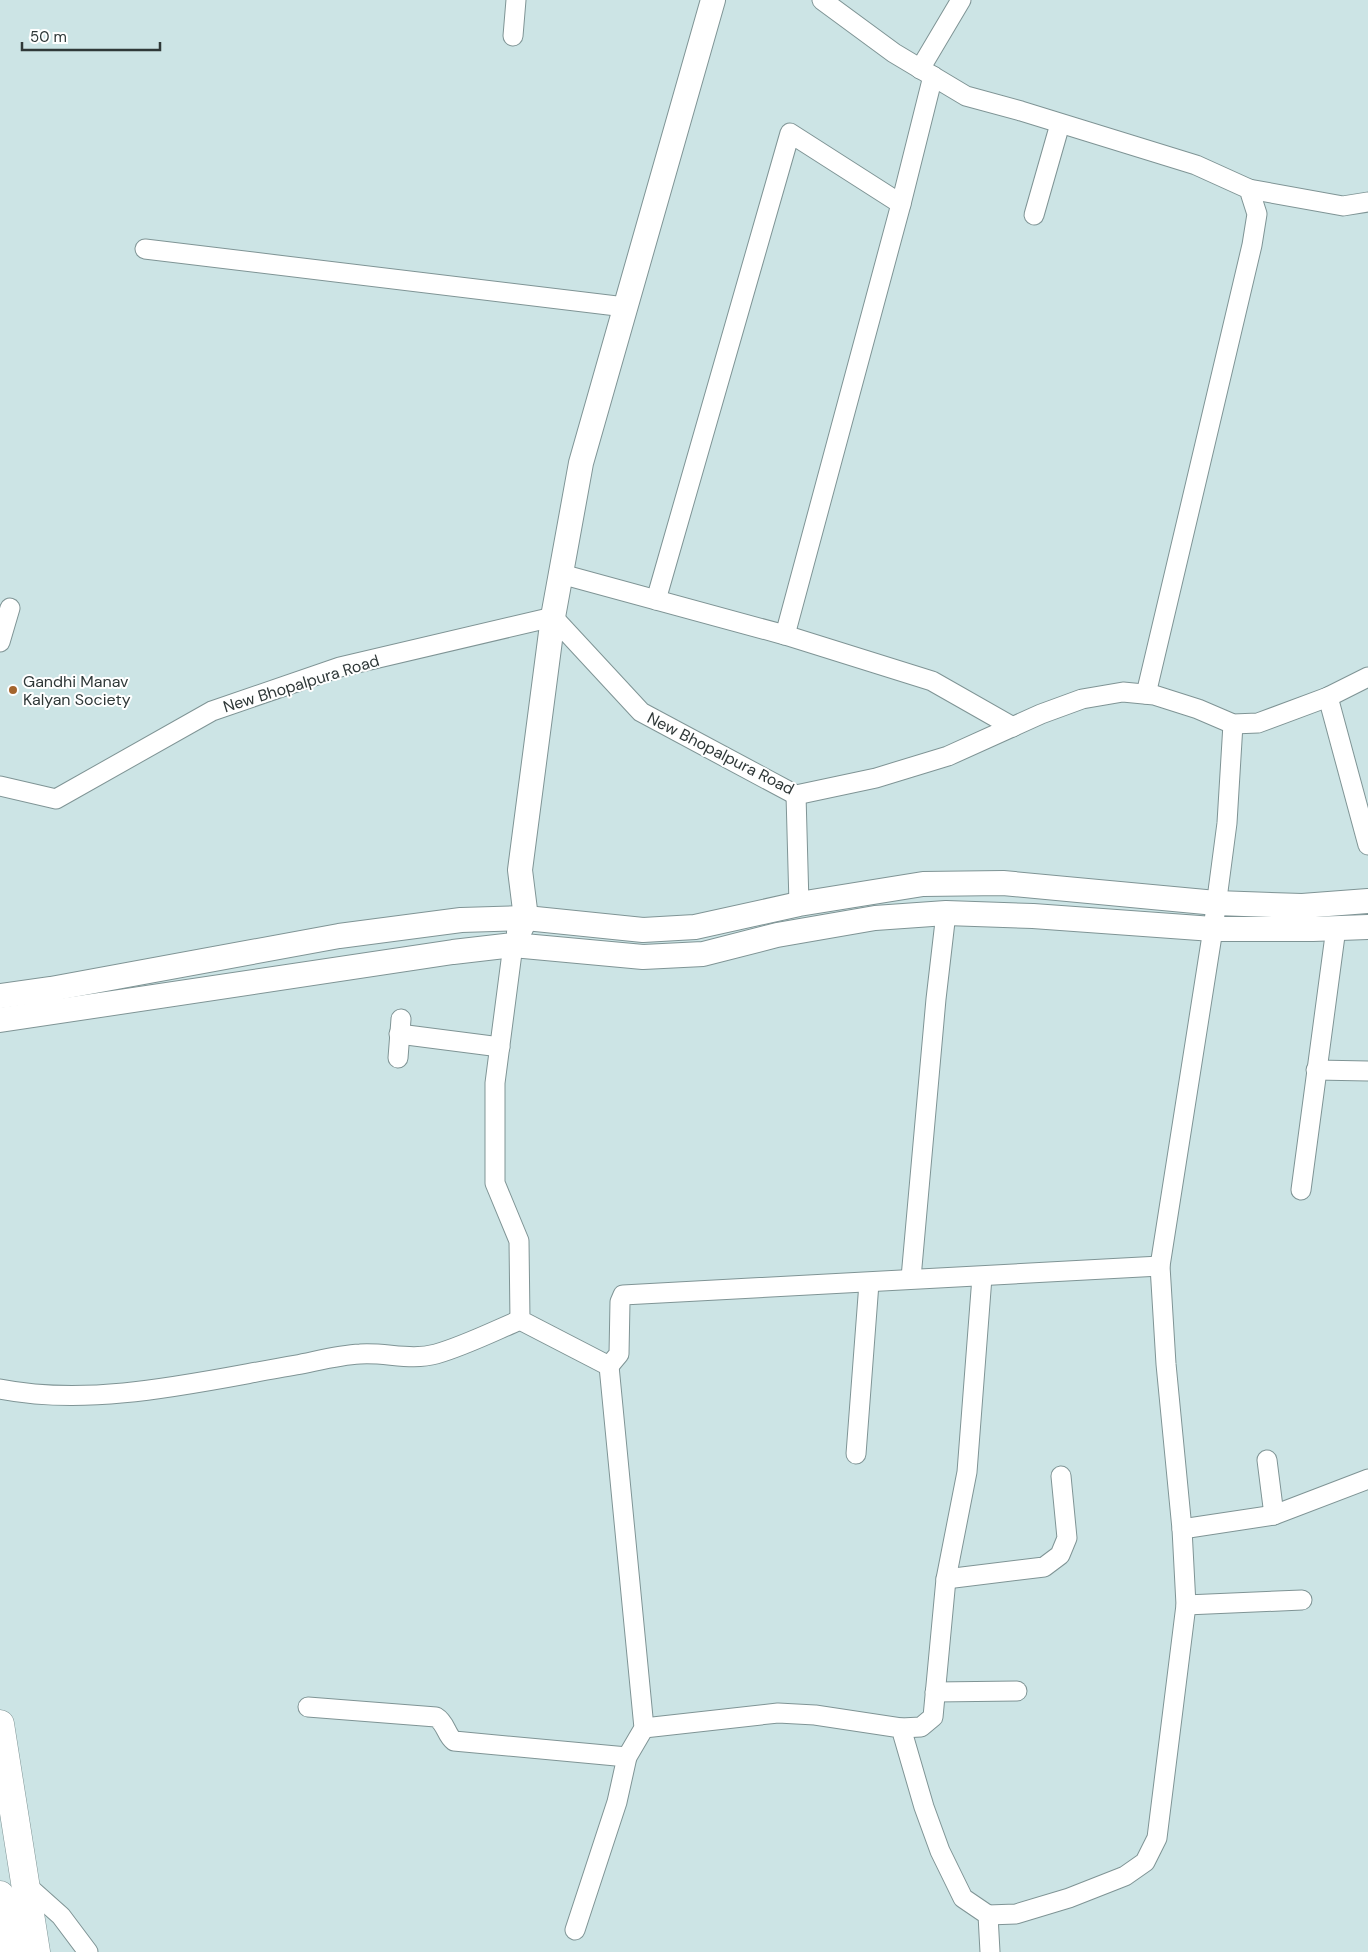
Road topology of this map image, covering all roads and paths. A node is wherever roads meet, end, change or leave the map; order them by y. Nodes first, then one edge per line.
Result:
1 (516, 0) edge
2 (713, 0) edge
3 (822, 0) edge
4 (961, 0) edge
5 (513, 36) dead end
6 (926, 72) junction
7 (1060, 124) junction
8 (1249, 189) junction
9 (1368, 202) edge
10 (901, 204) junction
11 (1034, 215) dead end
12 (145, 249) dead end
13 (625, 307) junction
14 (561, 574) junction
15 (656, 600) junction
16 (10, 608) dead end
17 (552, 617) junction
18 (785, 635) junction
19 (0, 642) edge
20 (1368, 677) edge
21 (1146, 694) junction
22 (1328, 697) junction
23 (1233, 724) junction
24 (1012, 727) junction
25 (0, 786) edge
26 (796, 795) junction
27 (1368, 845) edge
28 (1368, 900) edge
29 (1216, 903) junction
30 (799, 904) junction
31 (946, 912) junction
32 (526, 918) junction
33 (1368, 927) edge
34 (1336, 928) junction
35 (1213, 929) junction
36 (513, 945) junction
37 (0, 996) edge
38 (0, 1020) edge
39 (500, 1047) junction
40 (398, 1058) dead end
41 (1316, 1070) junction
42 (1368, 1070) edge
43 (1301, 1190) dead end
44 (1160, 1266) junction
45 (982, 1276) junction
46 (911, 1278) junction
47 (869, 1283) junction
48 (520, 1320) junction
49 (609, 1366) junction
50 (0, 1389) edge
51 (856, 1454) dead end
52 (1267, 1460) dead end
53 (1061, 1476) dead end
54 (1368, 1479) edge
55 (1274, 1515) junction
56 (1182, 1529) junction
57 (946, 1579) junction
58 (1302, 1600) dead end
59 (1186, 1605) junction
60 (1017, 1691) dead end
61 (936, 1692) junction
62 (308, 1707) dead end
63 (0, 1724) edge
64 (644, 1728) junction
65 (901, 1728) junction
66 (627, 1757) junction
67 (24, 1883) junction
68 (0, 1895) edge
69 (988, 1915) junction
70 (575, 1930) dead end
71 (12, 1952) edge
72 (36, 1952) edge
73 (88, 1952) edge
74 (990, 1952) edge

1 - 5 street
2 - 13 street
3 - 6 street
4 - 6 street
6 - 7 street
6 - 10 street
7 - 8 street
7 - 11 street
8 - 9 street
8 - 21 street
10 - 15 street
10 - 18 street
12 - 13 street
13 - 14 street
14 - 15 street
14 - 17 street
15 - 18 street
16 - 19 street
17 - 25 street, New Bhopalpura Road
17 - 26 street, New Bhopalpura Road
17 - 32 street
18 - 24 street
20 - 22 street, New Bhopalpura Road
21 - 23 street, New Bhopalpura Road
21 - 24 street, New Bhopalpura Road
22 - 23 street, New Bhopalpura Road
22 - 27 street
23 - 29 street
24 - 26 street, New Bhopalpura Road
26 - 30 street
28 - 29 street
29 - 30 street
29 - 35 street
30 - 32 street
31 - 35 street
31 - 36 street
31 - 46 street
32 - 36 street
32 - 37 street
33 - 34 street
34 - 35 street
34 - 41 street
35 - 44 street
36 - 38 street
36 - 39 street
39 - 40 street
39 - 48 street
41 - 42 street
41 - 43 street
44 - 45 street
44 - 56 street
45 - 46 street
45 - 57 street
46 - 47 street
47 - 49 street
47 - 51 street
48 - 49 street
48 - 50 street
49 - 64 street
52 - 55 street
53 - 57 street
54 - 55 street
55 - 56 street
56 - 59 street
57 - 61 street
58 - 59 street
59 - 69 street
60 - 61 street
61 - 65 street
62 - 66 street
63 - 67 main road
64 - 65 street
64 - 66 street
65 - 69 street
66 - 70 street
67 - 72 main road
67 - 73 street
68 - 71 main road
69 - 74 street

